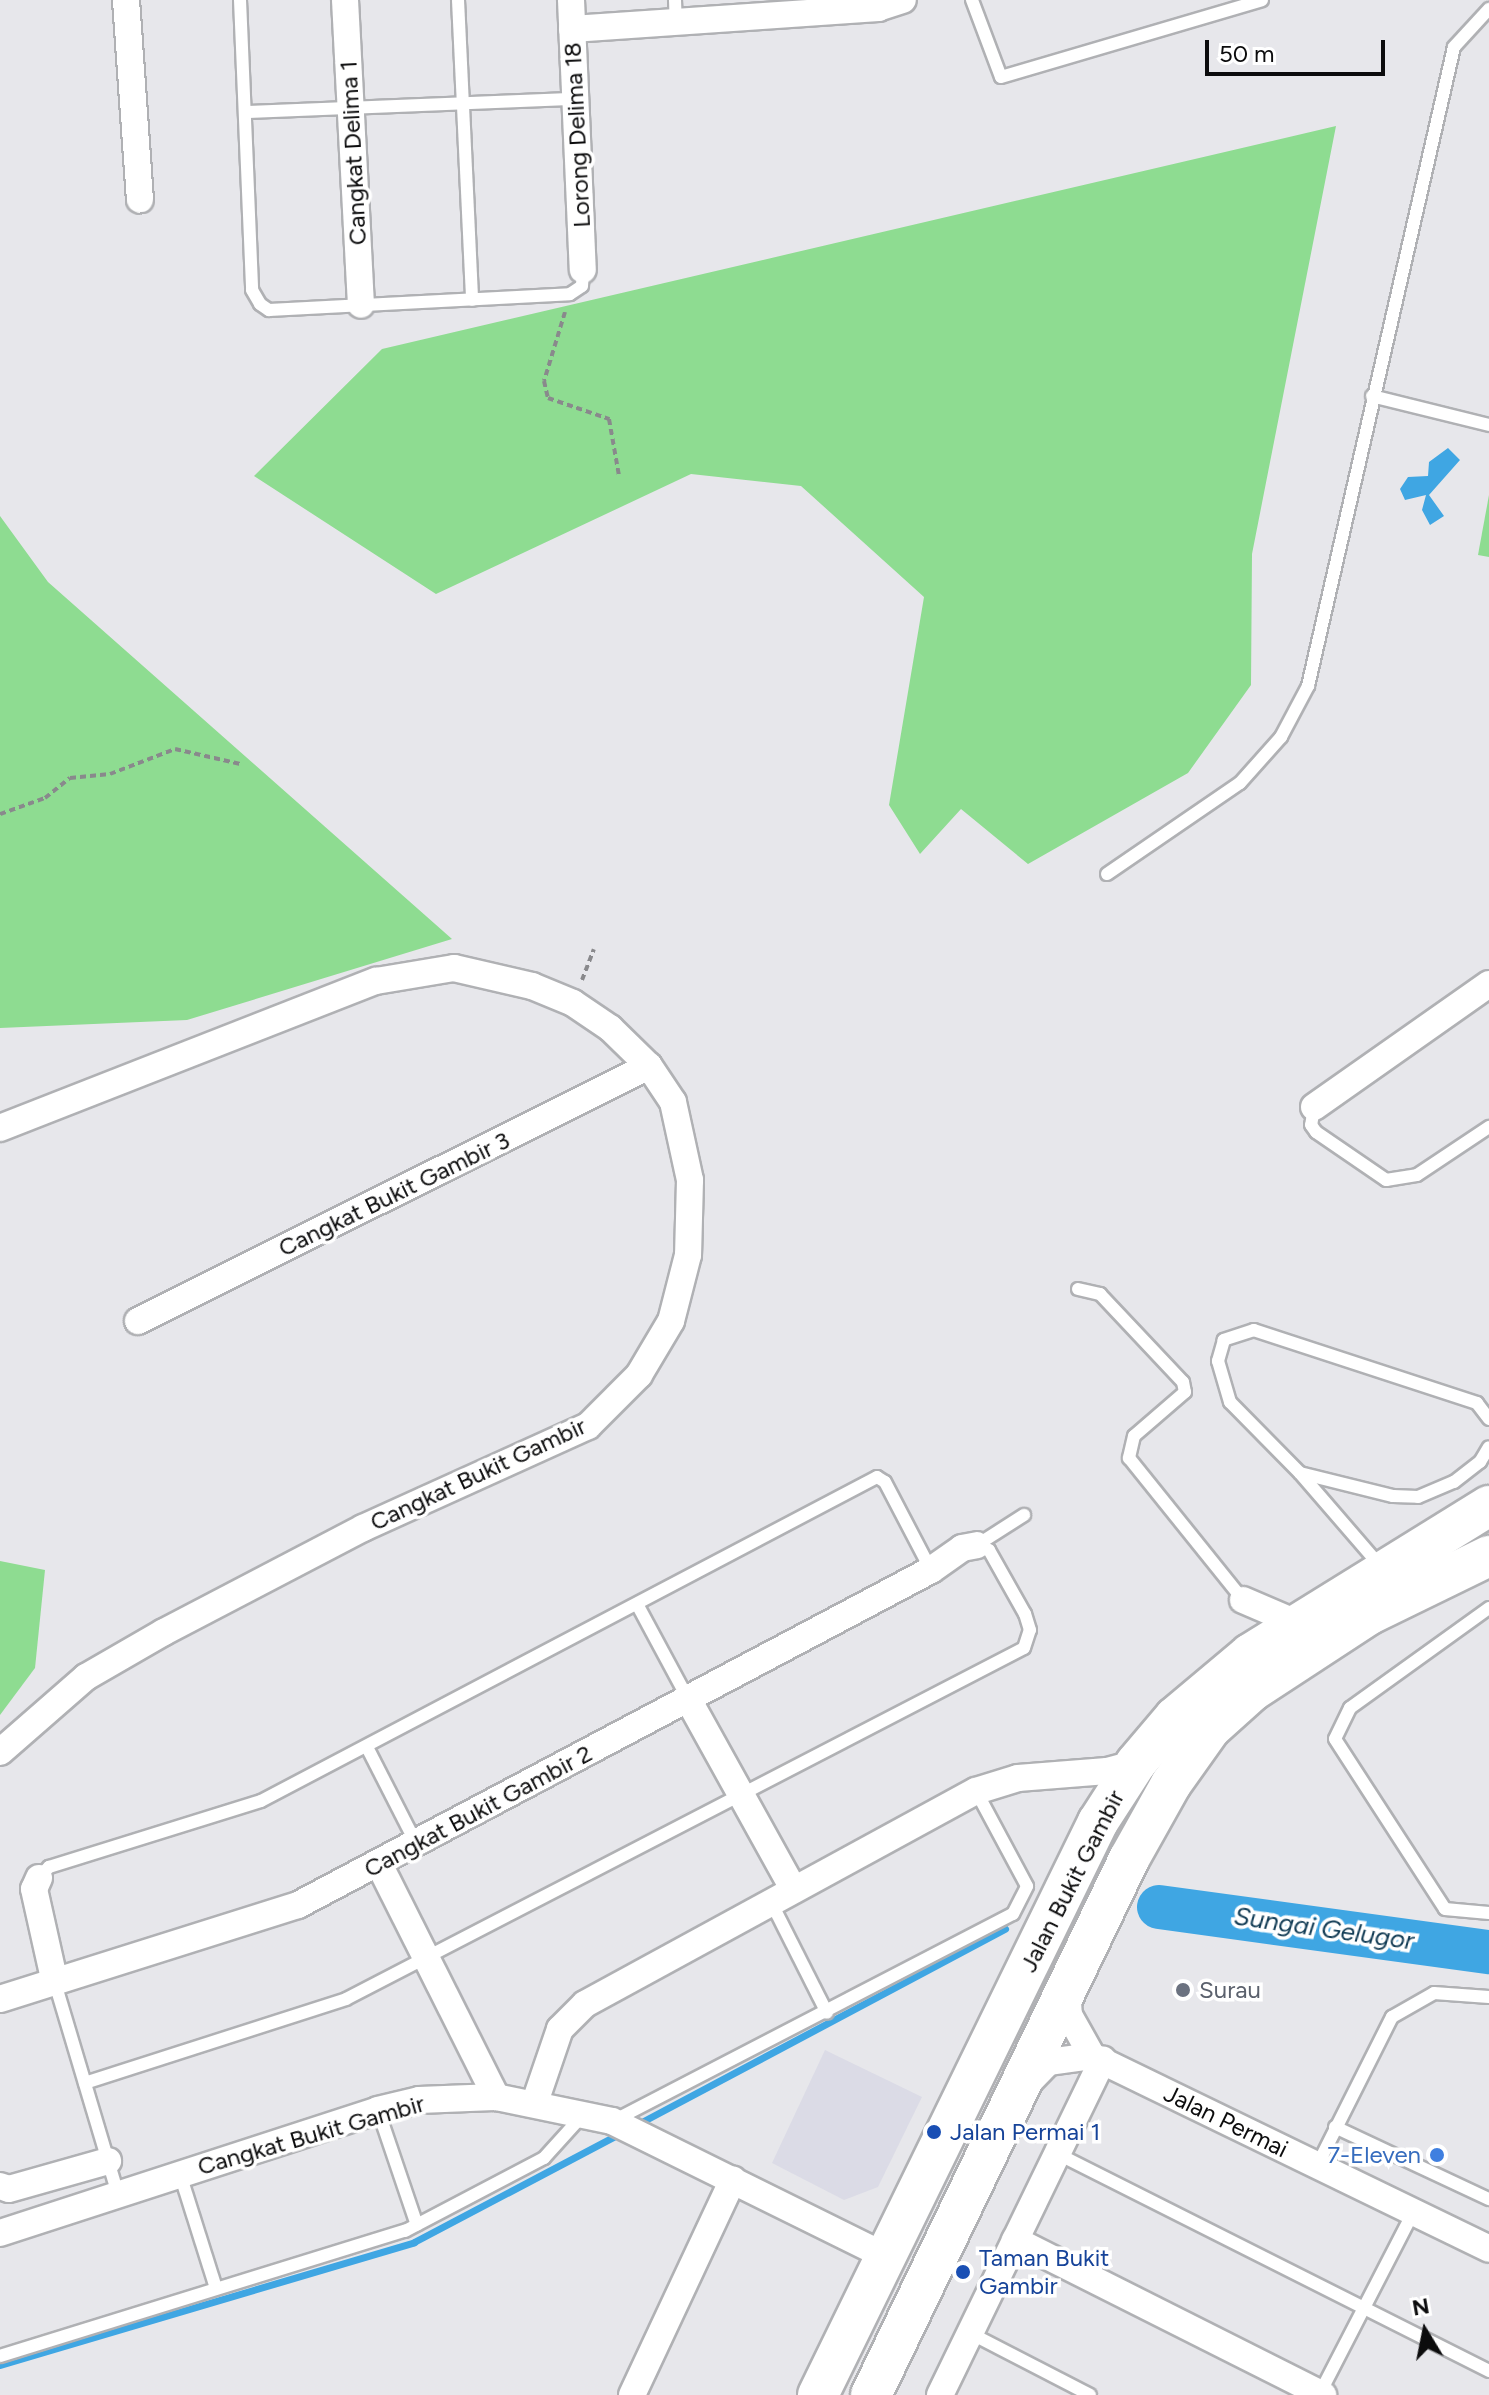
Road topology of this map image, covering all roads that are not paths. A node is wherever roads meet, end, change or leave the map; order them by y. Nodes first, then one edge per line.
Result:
1 (126, 0) edge
2 (240, 0) edge
3 (345, 0) edge
4 (458, 0) edge
5 (571, 0) edge
6 (903, 0) edge
7 (972, 0) edge
8 (1262, 0) edge
9 (1230, 5) edge
10 (1489, 9) edge
11 (676, 12) edge
12 (572, 29) junction
13 (576, 99) junction
14 (463, 103) junction
15 (351, 108) junction
16 (248, 112) junction
17 (140, 200) dead end
18 (583, 270) joint
19 (472, 300) junction
20 (361, 305) junction
21 (1372, 396) junction
22 (1489, 425) edge
23 (1107, 874) dead end
24 (1489, 984) edge
25 (649, 1066) junction
26 (1314, 1107) joint
27 (1489, 1127) edge
28 (0, 1128) edge
29 (1078, 1289) dead end
30 (138, 1321) dead end
31 (1489, 1419) edge
32 (1489, 1447) edge
33 (1300, 1473) junction
34 (1489, 1506) edge
35 (1024, 1515) dead end
36 (977, 1545) junction
37 (1485, 1560) edge
38 (931, 1570) junction
39 (1384, 1571) junction
40 (1243, 1600) junction
41 (638, 1606) junction
42 (1489, 1608) edge
43 (1299, 1624) junction
44 (1250, 1654) junction
45 (688, 1699) junction
46 (368, 1749) junction
47 (0, 1752) edge
48 (1136, 1763) junction
49 (1063, 1774) junction
50 (976, 1791) junction
51 (743, 1798) junction
52 (1098, 1822) junction
53 (417, 1845) junction
54 (379, 1864) junction
55 (39, 1878) joint
56 (782, 1896) junction
57 (1489, 1913) edge
58 (428, 1960) junction
59 (55, 1983) junction
60 (1066, 1984) junction
61 (1489, 1997) edge
62 (0, 1999) edge
63 (827, 2013) junction
64 (1098, 2058) junction
65 (85, 2083) junction
66 (1021, 2090) junction
67 (496, 2097) junction
68 (535, 2102) junction
69 (378, 2110) junction
70 (584, 2114) junction
71 (617, 2123) junction
72 (1335, 2127) junction
73 (1058, 2154) junction
74 (108, 2161) junction
75 (1317, 2166) junction
76 (180, 2174) junction
77 (733, 2179) junction
78 (0, 2186) edge
79 (118, 2194) junction
80 (1489, 2199) edge
81 (1413, 2213) junction
82 (417, 2225) junction
83 (0, 2233) edge
84 (1015, 2240) junction
85 (1489, 2249) edge
86 (885, 2256) junction
87 (216, 2288) junction
88 (1364, 2308) junction
89 (970, 2333) junction
90 (0, 2356) edge
91 (1489, 2371) edge
92 (632, 2395) edge
93 (818, 2395) edge
94 (871, 2395) edge
95 (940, 2395) edge
96 (1090, 2395) edge
97 (1321, 2395) edge

1 - 17 street
2 - 16 lane
3 - 15 street, Cangkat Delima 1
4 - 14 lane
5 - 12 street, Lorong Delima 18
6 - 11 street
7 - 9 lane
8 - 9 lane
10 - 21 lane
11 - 12 street
12 - 13 street, Lorong Delima 18
13 - 14 lane
13 - 18 street, Lorong Delima 18
14 - 15 lane
14 - 19 lane
15 - 16 lane
15 - 20 street, Cangkat Delima 1
16 - 20 lane
18 - 19 lane
19 - 20 lane
21 - 22 lane
21 - 23 lane
24 - 26 street
25 - 28 street, Cangkat Bukit Gambir
25 - 30 street, Cangkat Bukit Gambir 3
25 - 47 street, Cangkat Bukit Gambir
26 - 27 lane
29 - 40 lane
31 - 33 lane
32 - 33 lane
33 - 39 lane
34 - 39 main road, Jalan Bukit Gambir
35 - 36 lane
36 - 38 street, Cangkat Bukit Gambir 2
36 - 51 lane
37 - 60 main road, Jalan Bukit Gambir
38 - 41 lane
38 - 45 street, Cangkat Bukit Gambir 2
39 - 43 main road, Jalan Bukit Gambir
40 - 43 street
40 - 44 street
41 - 45 lane
41 - 46 lane
42 - 57 lane
43 - 44 main road, Jalan Bukit Gambir
44 - 48 main road, Jalan Bukit Gambir
45 - 51 street
45 - 53 street, Cangkat Bukit Gambir 2
46 - 53 lane
46 - 55 lane
48 - 49 street
48 - 52 main road, Jalan Bukit Gambir
49 - 50 street
49 - 52 street
50 - 56 street
50 - 63 lane
51 - 56 street
51 - 58 lane
52 - 86 main road, Jalan Bukit Gambir
53 - 54 street, Cangkat Bukit Gambir 2
54 - 58 street
54 - 59 street, Cangkat Bukit Gambir 2
55 - 59 street
56 - 63 lane
56 - 68 street
58 - 65 lane
58 - 67 street
59 - 62 street, Cangkat Bukit Gambir 2
59 - 65 lane
60 - 64 street
60 - 66 main road, Jalan Bukit Gambir
61 - 72 lane
63 - 71 lane
64 - 66 street
64 - 73 street
64 - 75 street, Jalan Permai
65 - 74 lane
66 - 94 main road, Jalan Bukit Gambir
67 - 68 street, Cangkat Bukit Gambir
67 - 69 street, Cangkat Bukit Gambir
68 - 70 street, Cangkat Bukit Gambir
69 - 76 street, Cangkat Bukit Gambir
69 - 82 lane
70 - 71 street, Cangkat Bukit Gambir
70 - 82 lane
71 - 77 street, Cangkat Bukit Gambir
72 - 75 lane
72 - 80 lane
73 - 84 street
73 - 88 lane
74 - 78 street
74 - 79 lane
75 - 81 street, Jalan Permai
76 - 79 street, Cangkat Bukit Gambir
76 - 87 lane
77 - 86 street, Cangkat Bukit Gambir
77 - 92 street
79 - 83 street, Cangkat Bukit Gambir
81 - 85 street, Jalan Permai
81 - 88 lane
82 - 87 lane
84 - 89 street
84 - 97 street
86 - 93 main road, Jalan Bukit Gambir
87 - 90 lane
88 - 91 lane
88 - 97 lane
89 - 95 street
89 - 96 lane

